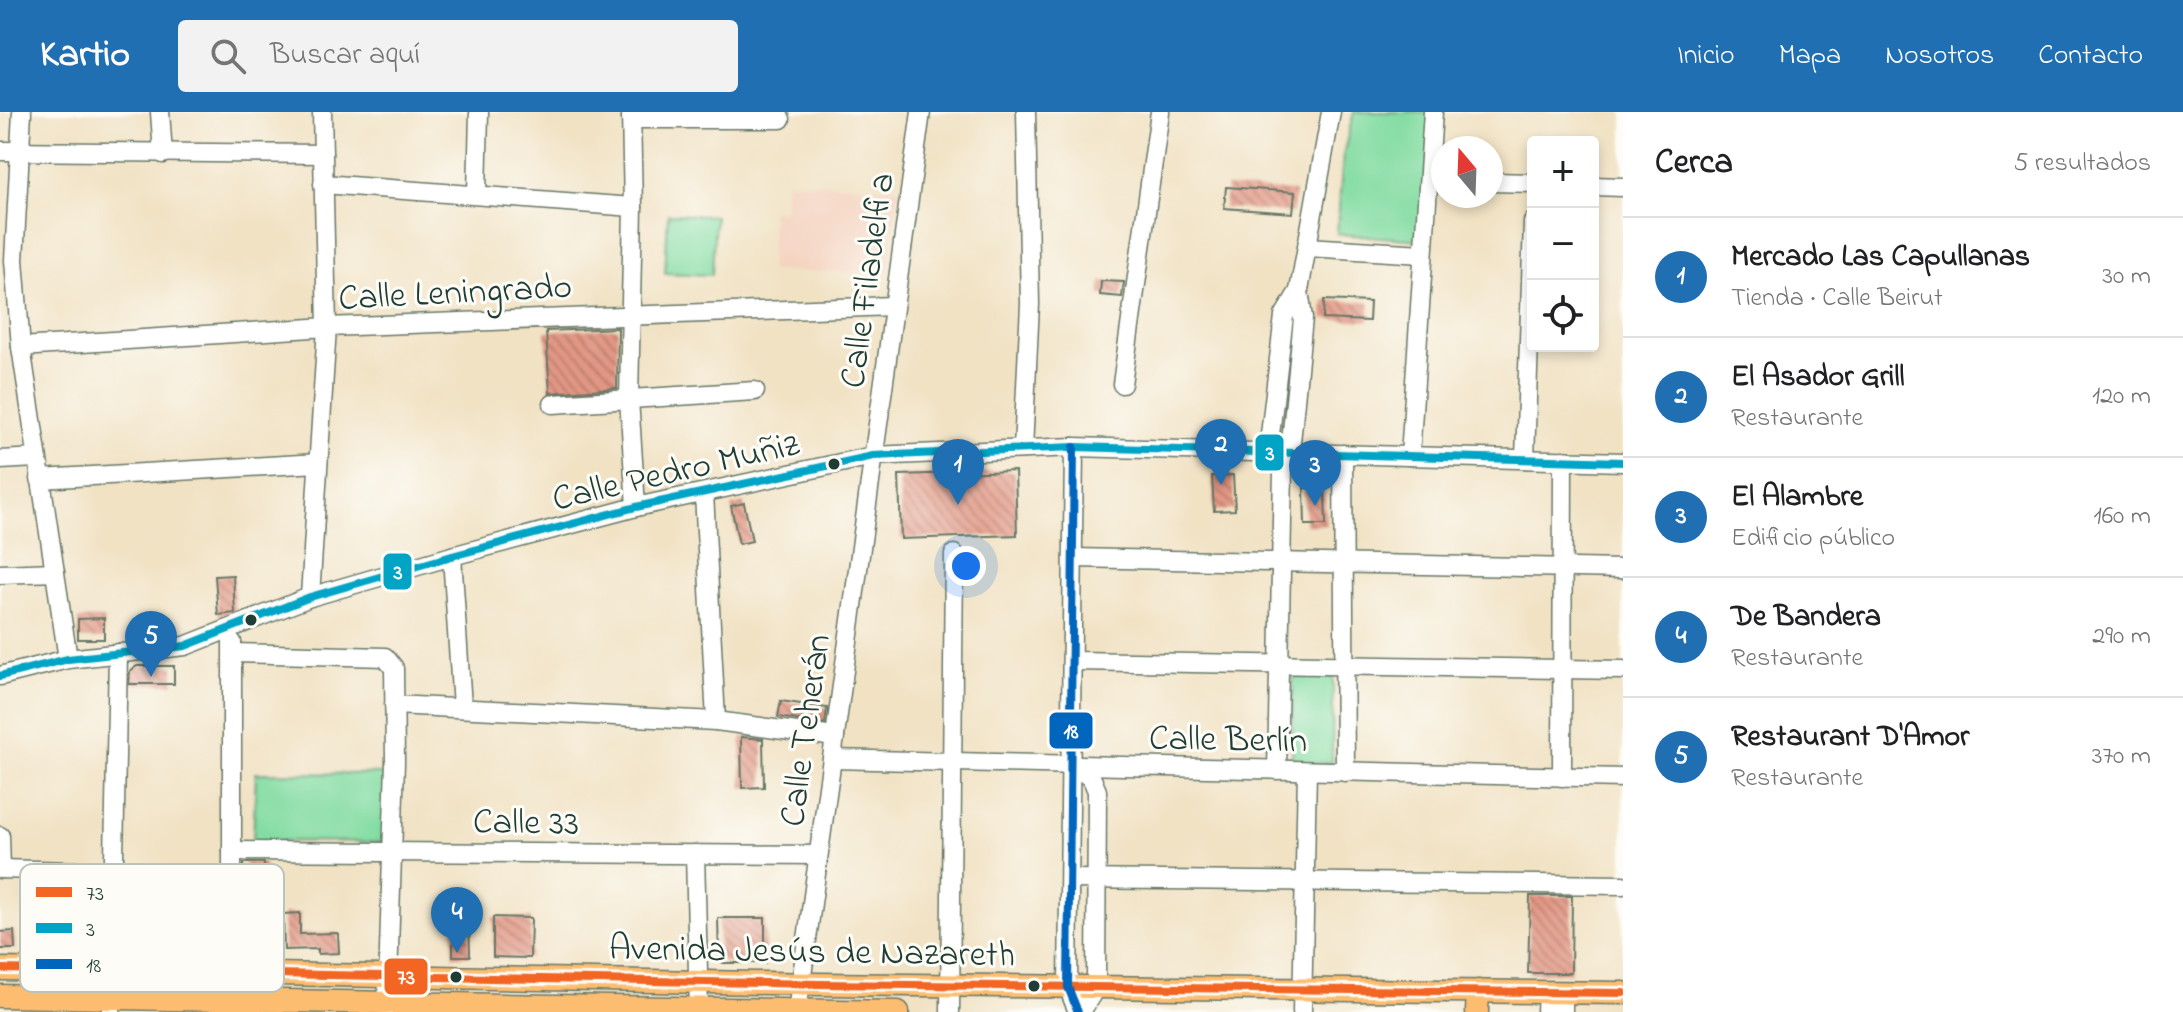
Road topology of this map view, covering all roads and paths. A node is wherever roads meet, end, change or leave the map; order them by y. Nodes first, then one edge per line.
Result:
1 (22, 112) edge
2 (160, 112) edge
3 (322, 112) edge
4 (479, 112) edge
5 (921, 112) edge
6 (1026, 112) edge
7 (1160, 112) edge
8 (1331, 112) edge
9 (1433, 112) edge
10 (631, 116) edge
11 (781, 119) dead end
12 (1434, 136) edge
13 (9, 150) edge
14 (163, 154) junction
15 (323, 154) junction
16 (1503, 182) edge
17 (1527, 183) edge
18 (323, 184) junction
19 (1599, 186) edge
20 (1623, 187) edge
21 (477, 194) junction
22 (633, 207) junction
23 (1431, 208) edge
24 (1307, 247) junction
25 (1423, 254) junction
26 (7, 260) edge
27 (1531, 280) edge
28 (1299, 291) junction
29 (893, 306) junction
30 (631, 314) junction
31 (327, 327) junction
32 (21, 347) junction
33 (1122, 384) dead end
34 (755, 391) dead end
35 (629, 399) junction
36 (553, 404) dead end
37 (1074, 447) junction
38 (1023, 449) junction
39 (1268, 452) junction
40 (1290, 453) junction
41 (1343, 454) junction
42 (873, 456) junction
43 (1410, 456) junction
44 (37, 458) junction
45 (1525, 459) junction
46 (0, 460) edge
47 (1563, 460) junction
48 (1623, 462) edge
49 (318, 463) junction
50 (40, 479) junction
51 (704, 493) junction
52 (636, 507) junction
53 (954, 554) dead end
54 (452, 556) junction
55 (1073, 558) junction
56 (1343, 563) junction
57 (1281, 564) junction
58 (1564, 567) junction
59 (1623, 569) edge
60 (55, 572) junction
61 (0, 574) edge
62 (310, 597) junction
63 (231, 627) junction
64 (118, 653) junction
65 (233, 653) junction
66 (68, 659) junction
67 (1074, 661) junction
68 (1279, 664) junction
69 (1343, 665) junction
70 (1564, 669) junction
71 (1623, 670) edge
72 (0, 676) edge
73 (394, 705) junction
74 (462, 707) junction
75 (716, 721) junction
76 (835, 737) junction
77 (832, 759) junction
78 (952, 764) junction
79 (1073, 765) junction
80 (1277, 770) junction
81 (1307, 771) junction
82 (1345, 772) junction
83 (1562, 777) junction
84 (1623, 778) edge
85 (0, 836) edge
86 (232, 851) junction
87 (390, 851) junction
88 (695, 854) junction
89 (818, 855) junction
90 (104, 864) edge
91 (232, 864) edge
92 (0, 869) edge
93 (20, 870) edge
94 (1071, 879) junction
95 (1097, 879) junction
96 (1305, 880) junction
97 (1623, 885) edge
98 (0, 969) edge
99 (20, 969) edge
100 (284, 974) edge
101 (387, 976) junction
102 (700, 982) junction
103 (801, 984) junction
104 (950, 985) junction
105 (1068, 987) junction
106 (1096, 987) junction
107 (1623, 993) edge
108 (0, 996) edge
109 (1302, 1001) edge
110 (1477, 1002) edge
111 (1555, 1002) edge
112 (111, 1005) edge
113 (231, 1006) edge
114 (387, 1008) edge
115 (699, 1010) edge
116 (797, 1011) edge
117 (898, 1012) edge
118 (950, 1012) edge
119 (1079, 1012) edge

1 - 13 street
2 - 14 street
3 - 15 street
4 - 21 street
5 - 29 street, Calle Filadelfia
6 - 38 street
7 - 33 street
8 - 24 street
9 - 12 street
10 - 11 street
10 - 22 street
13 - 14 street
13 - 26 street
14 - 15 street
15 - 18 street
16 - 17 street
18 - 21 street
18 - 31 street
19 - 20 street
21 - 22 street
22 - 30 street
23 - 25 street
24 - 25 street
24 - 28 street
25 - 43 street
26 - 32 street
27 - 45 street
28 - 39 street
28 - 40 street
29 - 30 street, Calle Leningrado
29 - 42 street, Calle Filadelfia
30 - 31 street, Calle Leningrado
30 - 35 street
31 - 32 street, Calle Leningrado
31 - 49 street
32 - 44 street
34 - 35 street
35 - 36 street
35 - 52 street
37 - 38 street, Calle Pedro Muñiz
37 - 39 street, Calle Pedro Muñiz
37 - 55 street
38 - 42 street, Calle Pedro Muñiz
39 - 40 street, Calle Pedro Muñiz
40 - 41 street, Calle Pedro Muñiz
40 - 57 street
41 - 43 street, Calle Pedro Muñiz
41 - 56 street
42 - 51 street, Calle Pedro Muñiz
42 - 76 street, Calle Teherán
43 - 45 street, Calle Pedro Muñiz
44 - 46 street
44 - 50 street
45 - 47 street, Calle Pedro Muñiz
47 - 48 street, Calle Pedro Muñiz
47 - 58 street
49 - 50 street
49 - 62 street
50 - 60 street
51 - 52 street, Calle Pedro Muñiz
51 - 75 street
52 - 54 street, Calle Pedro Muñiz
53 - 78 street
54 - 62 street, Calle Pedro Muñiz
54 - 74 street
55 - 57 street
55 - 67 street
56 - 57 street
56 - 58 street
56 - 69 street
57 - 68 street
58 - 59 street
58 - 70 street
60 - 61 street
60 - 66 street
62 - 63 street, Calle Pedro Muñiz
63 - 64 street, Calle Pedro Muñiz
63 - 65 street
64 - 66 street, Calle Pedro Muñiz
64 - 90 street
65 - 73 street
65 - 86 street
66 - 72 street, Calle Pedro Muñiz
67 - 68 street
67 - 79 street
68 - 69 street
68 - 80 street
69 - 70 street
69 - 82 street
70 - 71 street
70 - 83 street
73 - 74 street
73 - 87 street
74 - 75 street
75 - 76 street
76 - 77 street, Calle Teherán
77 - 78 street, Calle Berlín
77 - 89 street, Calle Teherán
78 - 79 street, Calle Berlín
78 - 104 street
79 - 80 street, Calle Berlín
79 - 94 street
79 - 95 street
80 - 81 street, Calle Berlín
81 - 82 street, Calle Berlín
81 - 96 street
82 - 83 street, Calle Berlín
83 - 84 street, Calle Berlín
85 - 92 street
86 - 87 street, Calle 33
86 - 91 street
87 - 88 street, Calle 33
87 - 101 street
88 - 89 street, Calle 33
88 - 102 street
89 - 103 street, Calle Teherán
92 - 93 street
94 - 95 street
94 - 105 street
95 - 96 street
95 - 106 street
96 - 97 street
96 - 109 street
98 - 99 main road, Avenida Jesús de Nazareth
100 - 101 main road, Avenida Jesús de Nazareth
101 - 102 main road, Avenida Jesús de Nazareth
101 - 114 street
102 - 103 main road, Avenida Jesús de Nazareth
102 - 115 street
103 - 104 main road, Avenida Jesús de Nazareth
103 - 116 street, Calle Teherán
104 - 105 main road, Avenida Jesús de Nazareth
104 - 118 street
105 - 106 main road, Avenida Jesús de Nazareth
105 - 119 street
106 - 109 main road, Avenida Jesús de Nazareth
106 - 119 street
107 - 111 main road, Avenida Jesús de Nazareth
108 - 112 main road, Avenida Jesús de Nazareth
109 - 110 main road, Avenida Jesús de Nazareth
110 - 111 main road, Avenida Jesús de Nazareth
112 - 113 main road, Avenida Jesús de Nazareth
113 - 114 main road, Avenida Jesús de Nazareth
114 - 115 main road, Avenida Jesús de Nazareth
115 - 116 main road, Avenida Jesús de Nazareth
116 - 117 main road, Avenida Jesús de Nazareth

